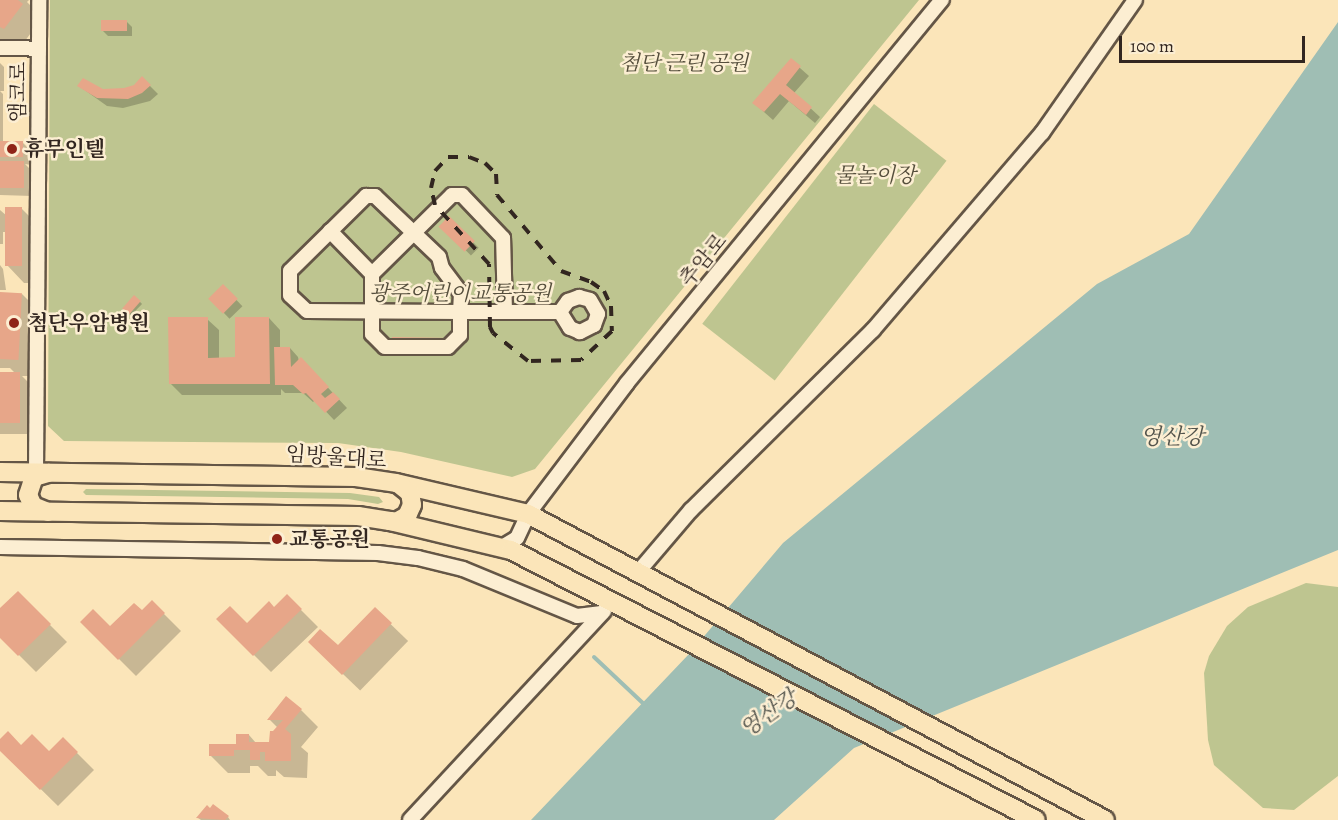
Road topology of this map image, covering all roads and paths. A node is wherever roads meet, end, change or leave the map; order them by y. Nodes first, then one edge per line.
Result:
1 (39, 0) edge
2 (942, 0) edge
3 (1135, 0) edge
4 (0, 48) edge
5 (39, 49) junction
6 (330, 231) junction
7 (412, 233) junction
8 (372, 274) junction
9 (372, 312) junction
10 (460, 312) junction
11 (505, 312) junction
12 (560, 312) dead end
13 (0, 472) edge
14 (43, 472) junction
15 (396, 483) junction
16 (0, 512) edge
17 (52, 512) junction
18 (528, 514) junction
19 (390, 521) junction
20 (0, 547) edge
21 (502, 548) junction
22 (645, 575) junction
23 (608, 607) junction
24 (410, 820) edge
25 (1036, 820) edge
26 (1105, 820) edge

1 - 5 street, 앰코로
2 - 18 street, 추암로
3 - 22 street
4 - 5 street
5 - 14 street, 앰코로
6 - 7 street
6 - 8 street
6 - 9 street
7 - 8 street
7 - 10 street
7 - 11 street
8 - 9 street
9 - 10 street
9 - 10 street
10 - 11 street
11 - 12 street
13 - 14 main road, 임방울대로
14 - 15 main road, 임방울대로
14 - 17 main road
15 - 18 main road, 임방울대로
15 - 19 main road
16 - 17 main road
17 - 19 main road
18 - 21 street, 추암로
18 - 22 main road, 임방울대로
19 - 21 main road
20 - 23 street
21 - 23 main road
22 - 26 main road, 임방울대로
23 - 24 street
23 - 25 main road

